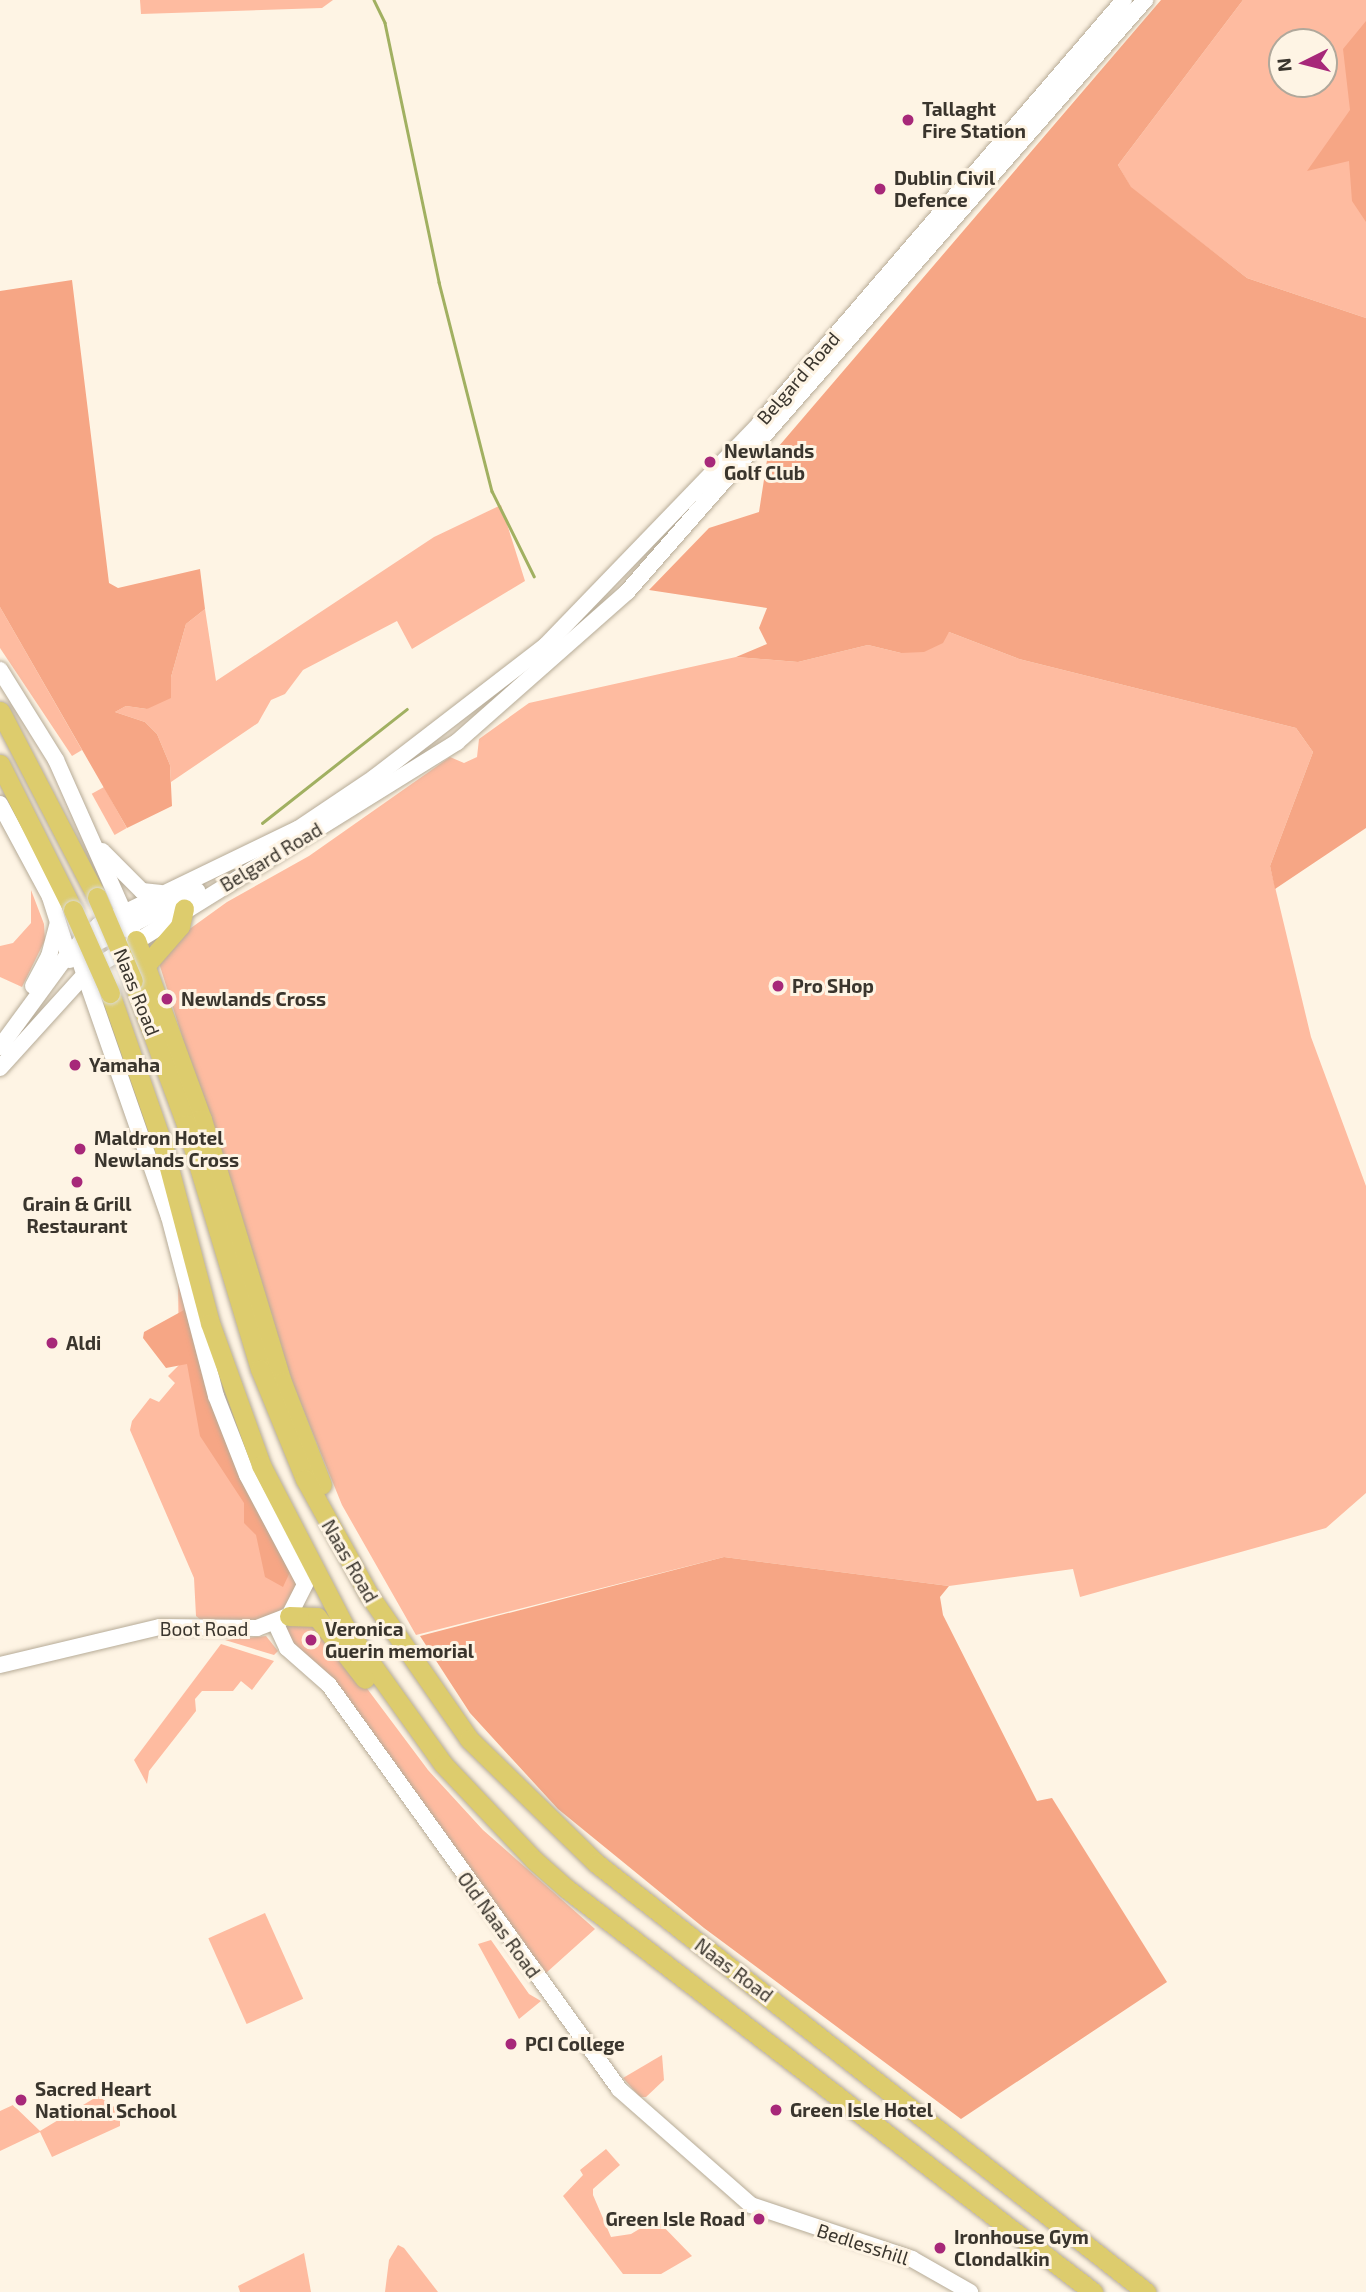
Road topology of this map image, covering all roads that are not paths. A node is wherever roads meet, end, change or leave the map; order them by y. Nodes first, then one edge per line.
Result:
1 (1124, 0) edge
2 (1145, 0) edge
3 (967, 191) junction
4 (0, 670) edge
5 (517, 692) junction
6 (0, 711) edge
7 (440, 724) junction
8 (457, 742) junction
9 (0, 764) edge
10 (375, 777) junction
11 (0, 804) edge
12 (99, 848) junction
13 (250, 870) junction
14 (167, 892) junction
15 (184, 908) junction
16 (123, 910) junction
17 (134, 934) junction
18 (71, 937) junction
19 (146, 965) junction
20 (82, 976) junction
21 (58, 1000) junction
22 (89, 1001) junction
23 (103, 1020) junction
24 (14, 1027) junction
25 (0, 1047) edge
26 (0, 1068) edge
27 (193, 1299) junction
28 (369, 1595) junction
29 (282, 1619) junction
30 (342, 1621) junction
31 (0, 1665) edge
32 (443, 1764) junction
33 (751, 2205) joint
34 (970, 2292) edge
35 (1093, 2292) edge
36 (1146, 2292) edge

1 - 3 main road, Belgard Road
2 - 3 main road, Belgard Road
3 - 5 main road, Belgard Road
3 - 7 main road, Belgard Road
4 - 12 main road
5 - 7 main road, Belgard Road
5 - 8 main road, Belgard Road
6 - 28 highway, Naas Road, bridge
7 - 10 main road, Belgard Road
8 - 10 main road, Belgard Road
8 - 13 main road, Belgard Road
9 - 18 highway, Naas Road
10 - 14 main road, Belgard Road
11 - 18 main road, Naas Road
12 - 14 main road
12 - 16 main road
13 - 15 main road, Belgard Road
13 - 17 main road
14 - 16 main road, Belgard Road
15 - 17 main road, Belgard Road
15 - 19 highway
16 - 17 main road
16 - 18 main road, Belgard Road
17 - 18 main road
17 - 19 highway
17 - 20 main road, Belgard Road
18 - 20 main road
18 - 24 main road
18 - 24 main road
18 - 30 highway, Naas Road, bridge
19 - 28 highway
20 - 21 main road, Belgard Road
20 - 22 main road
20 - 23 main road
21 - 22 main road
21 - 26 main road, Belgard Road
22 - 23 main road
23 - 27 main road
24 - 25 main road
27 - 29 main road
27 - 30 highway
28 - 36 highway, Naas Road
29 - 31 main road, Boot Road
29 - 32 highway
29 - 33 main road, Old Naas Road
30 - 32 highway, Naas Road
32 - 35 highway, Naas Road
33 - 34 main road, Bedlesshill

